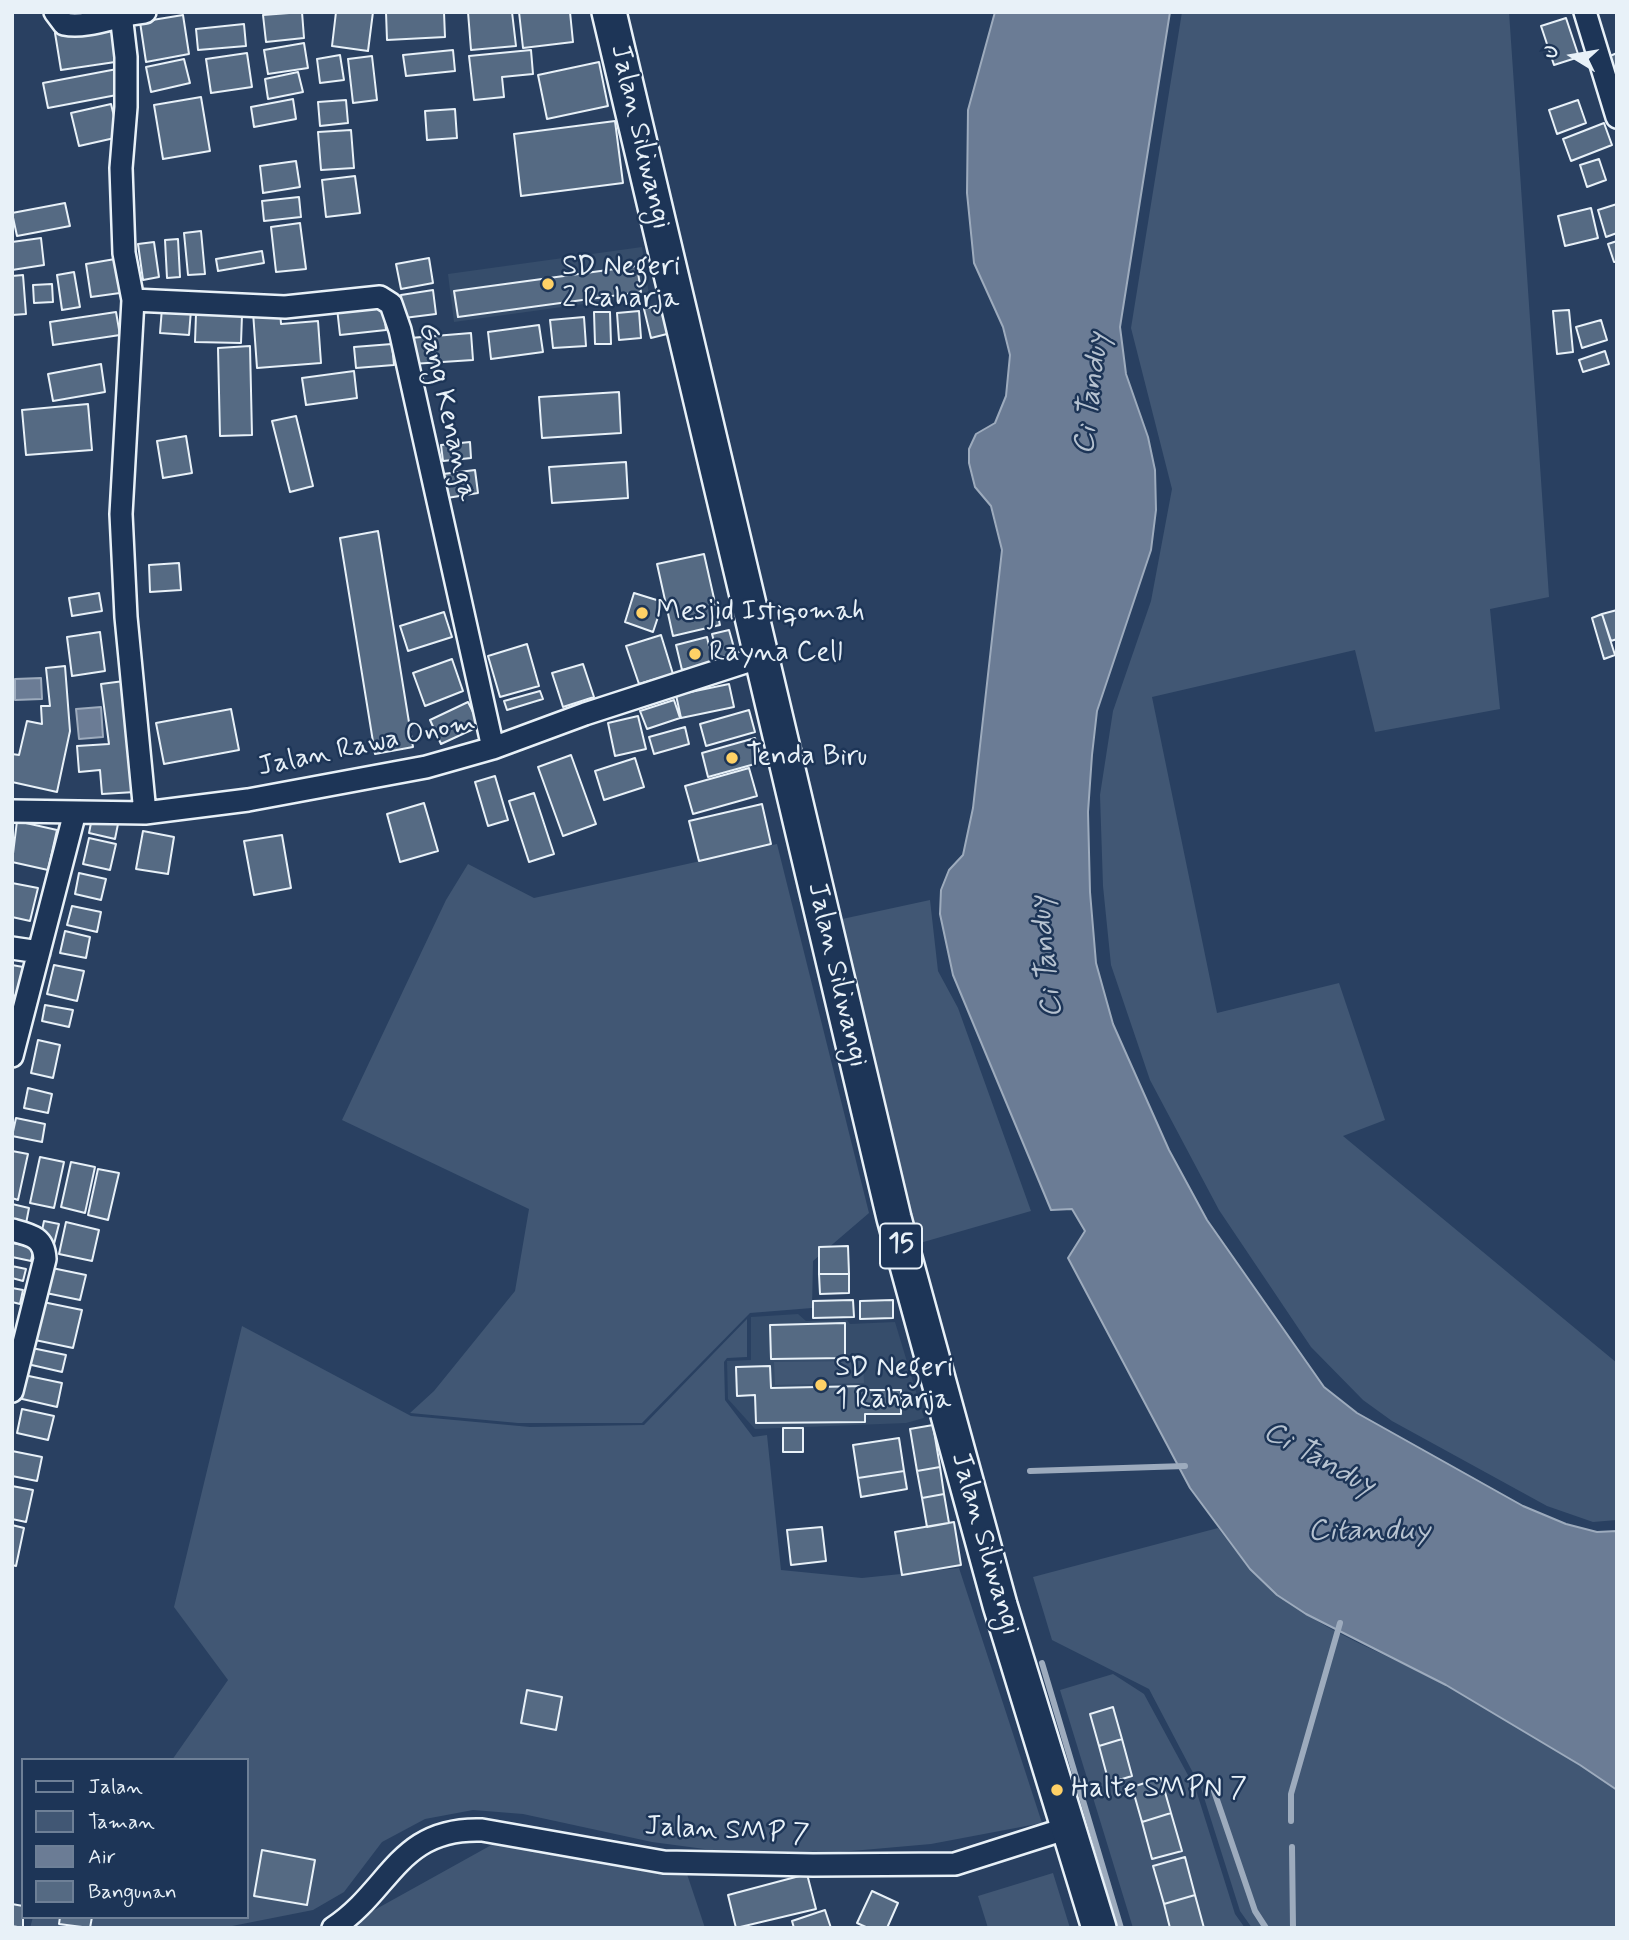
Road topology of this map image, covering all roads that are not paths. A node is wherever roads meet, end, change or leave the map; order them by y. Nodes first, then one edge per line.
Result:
1 (55, 12) edge
2 (145, 12) edge
3 (609, 12) edge
4 (1585, 12) edge
5 (121, 14) junction
6 (1617, 117) edge
7 (133, 300) junction
8 (761, 657) junction
9 (493, 748) junction
10 (12, 811) edge
11 (75, 812) junction
12 (145, 813) junction
13 (12, 948) edge
14 (39, 952) junction
15 (13, 1050) edge
16 (12, 1230) edge
17 (12, 1391) edge
18 (1068, 1828) junction
19 (333, 1928) edge
20 (1099, 1928) edge

1 - 5 street
2 - 5 street
3 - 8 highway, Jalan Siliwangi / 15
4 - 6 street
5 - 7 street
7 - 9 street, Gang Kenanga
7 - 12 street
8 - 9 street, Jalan Rawa Onom
8 - 18 highway, Jalan Siliwangi / 15
9 - 12 street, Jalan Rawa Onom
10 - 11 street, Jalan Rawa Onom
11 - 12 street, Jalan Rawa Onom
11 - 14 street
13 - 14 street
14 - 15 street
16 - 17 street
18 - 19 street, Jalan SMP 7
18 - 20 highway, Jalan Siliwangi / 15

